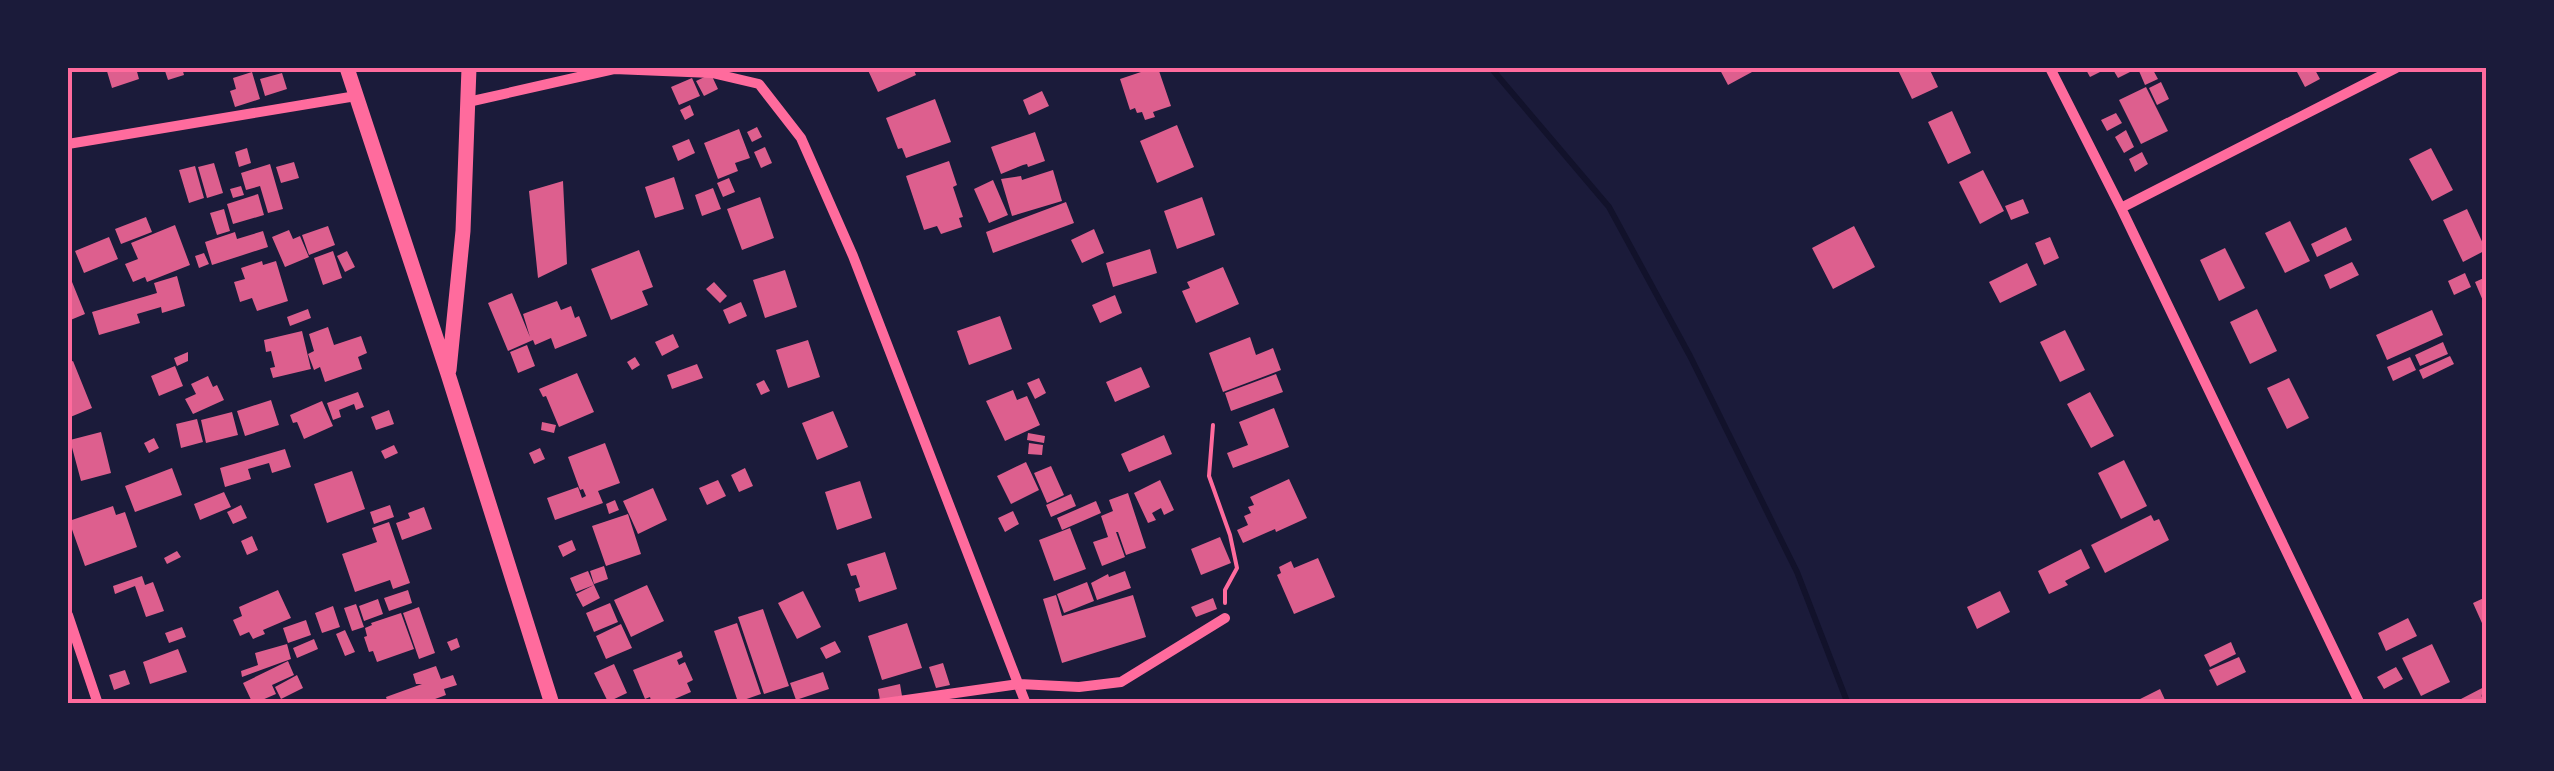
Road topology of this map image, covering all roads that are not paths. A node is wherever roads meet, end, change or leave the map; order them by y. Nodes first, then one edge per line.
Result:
1 (347, 68) edge
2 (470, 68) edge
3 (2050, 68) edge
4 (2396, 68) edge
5 (356, 96) junction
6 (468, 102) junction
7 (68, 144) edge
8 (2122, 208) junction
9 (448, 374) junction
10 (68, 615) edge
11 (1226, 618) road end
12 (1019, 684) junction
13 (98, 704) edge
14 (552, 704) edge
15 (878, 704) edge
16 (1026, 704) edge
17 (2360, 704) edge

1 - 5 highway
2 - 6 highway
3 - 8 street
4 - 8 street
5 - 7 street
5 - 9 highway
6 - 9 highway
6 - 12 street
8 - 17 street
9 - 14 highway
10 - 13 street
11 - 12 street
12 - 15 street
12 - 16 street

